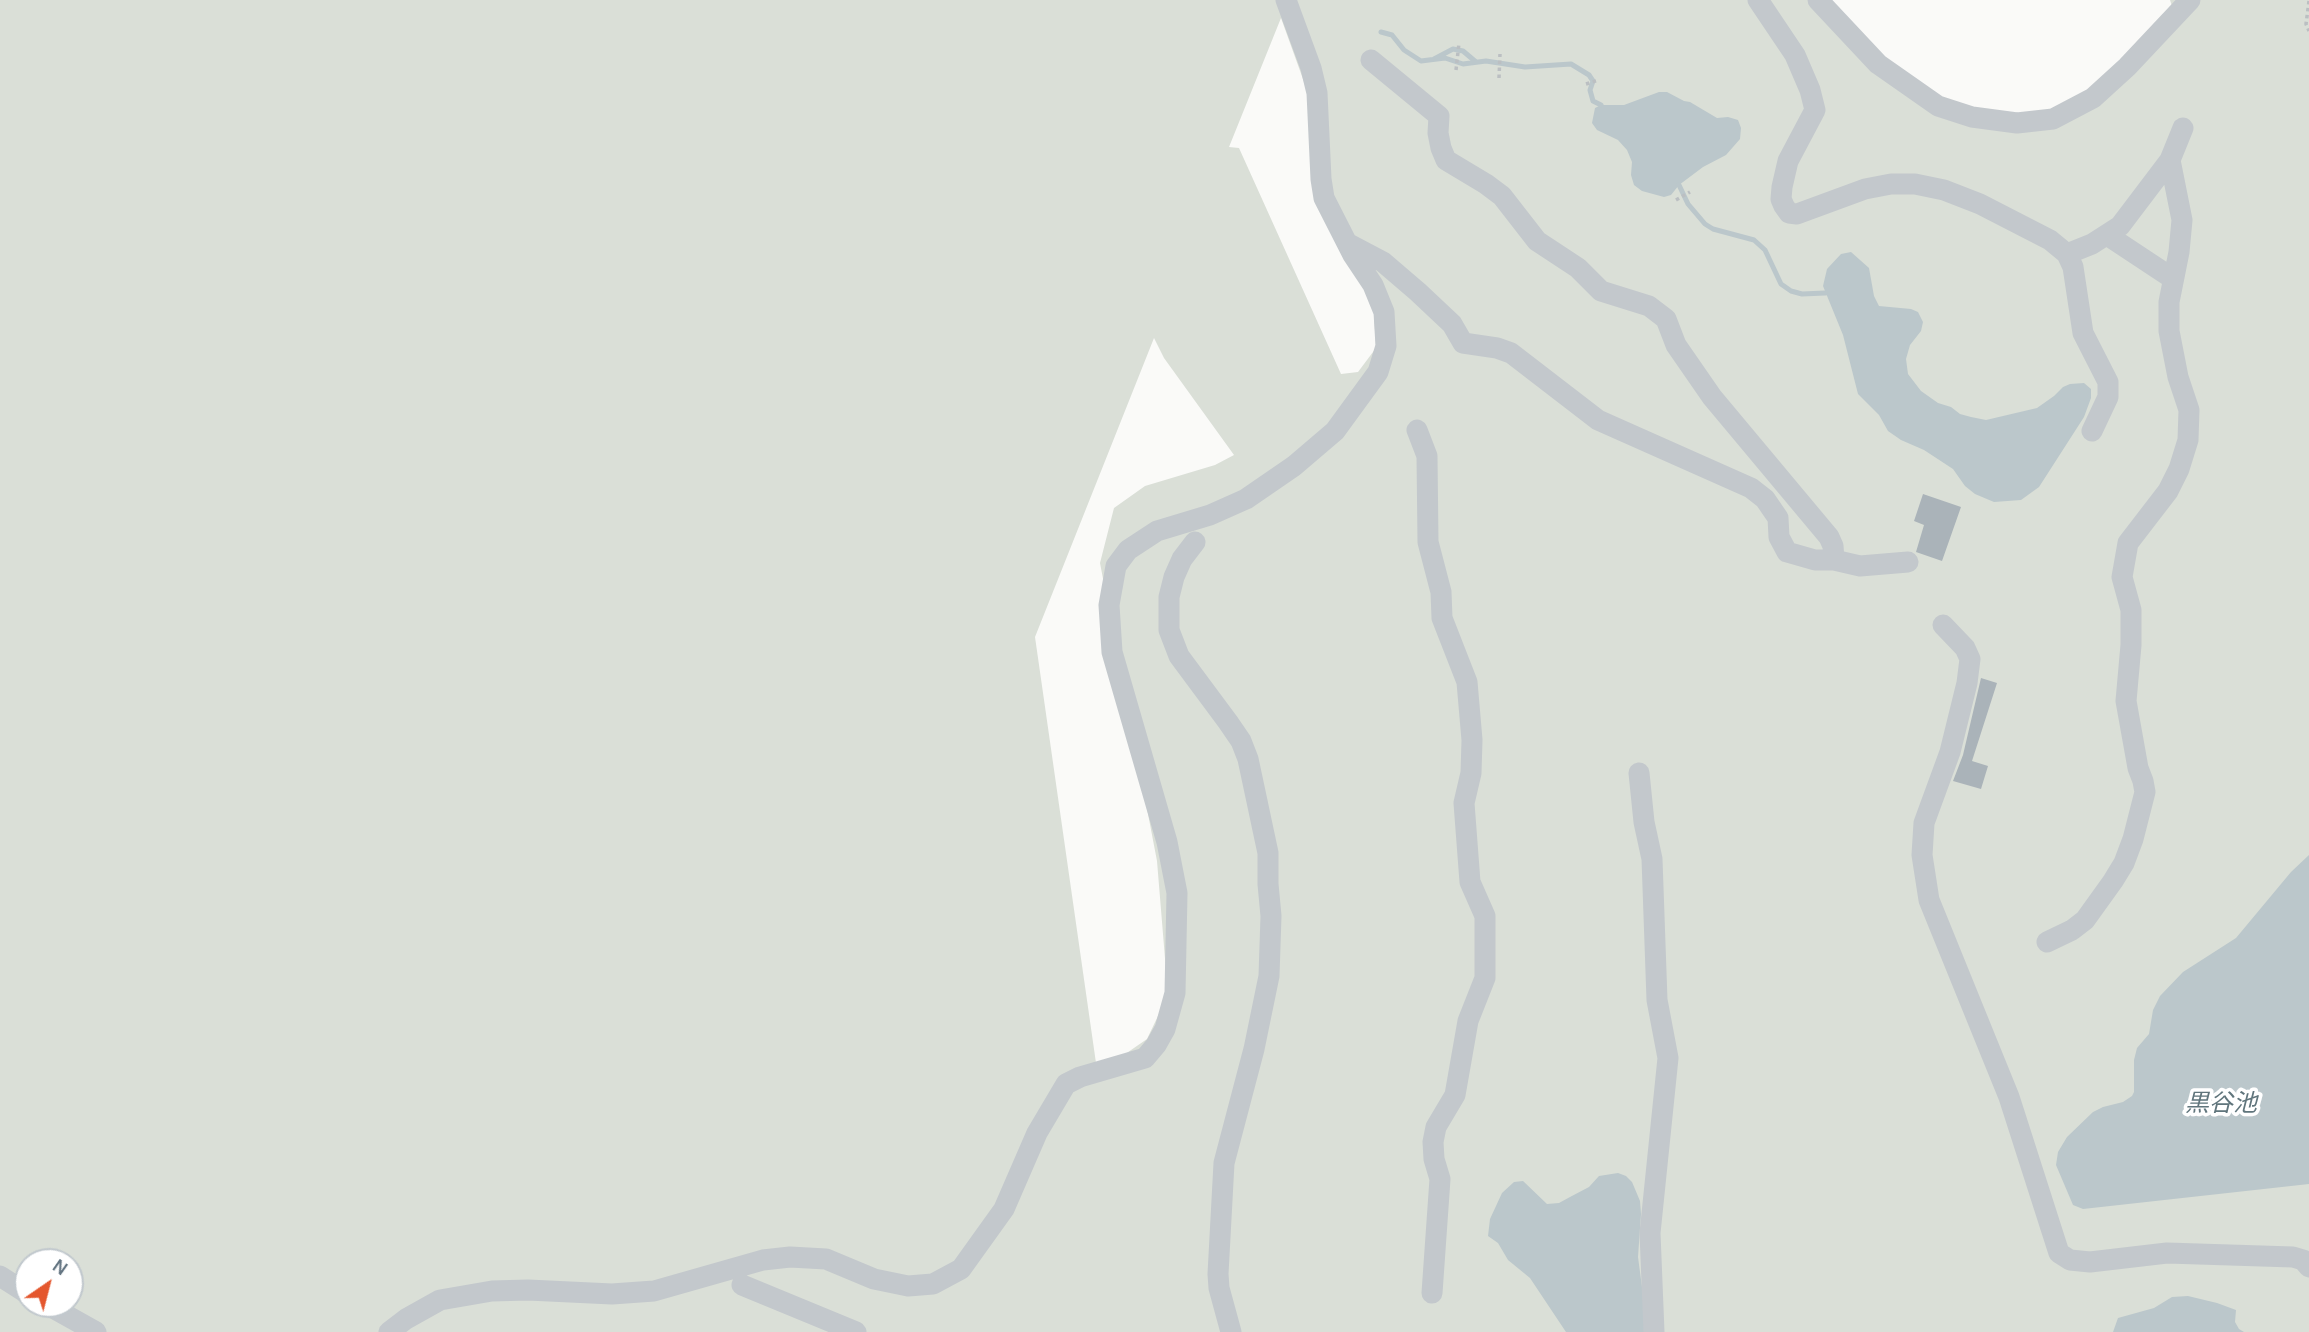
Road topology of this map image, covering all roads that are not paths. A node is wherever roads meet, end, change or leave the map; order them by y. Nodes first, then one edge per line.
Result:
1 (1286, 0) edge
2 (1758, 0) edge
3 (1818, 0) edge
4 (2190, 0) edge
5 (1371, 60) dead end
6 (2183, 128) dead end
7 (2170, 160) junction
8 (2108, 235) junction
9 (1346, 242) junction
10 (2067, 254) junction
11 (2172, 278) junction
12 (1417, 430) dead end
13 (2092, 431) dead end
14 (1195, 541) dead end
15 (1834, 560) junction
16 (1908, 562) dead end
17 (1942, 625) dead end
18 (1639, 773) dead end
19 (2047, 942) dead end
20 (2309, 1267) edge
21 (742, 1285) dead end
22 (1432, 1293) dead end
23 (71, 1318) edge
24 (96, 1332) edge
25 (389, 1332) edge
26 (856, 1332) edge
27 (1231, 1332) edge
28 (1654, 1332) edge

1 - 9 street
2 - 10 street
3 - 4 street
5 - 15 street
6 - 7 street
7 - 8 street
7 - 11 street
8 - 10 street
8 - 11 street
9 - 15 street
9 - 25 street
10 - 13 street
11 - 19 street
12 - 22 street
14 - 27 street
15 - 16 street
17 - 20 street
18 - 28 street
21 - 26 street
23 - 24 street

